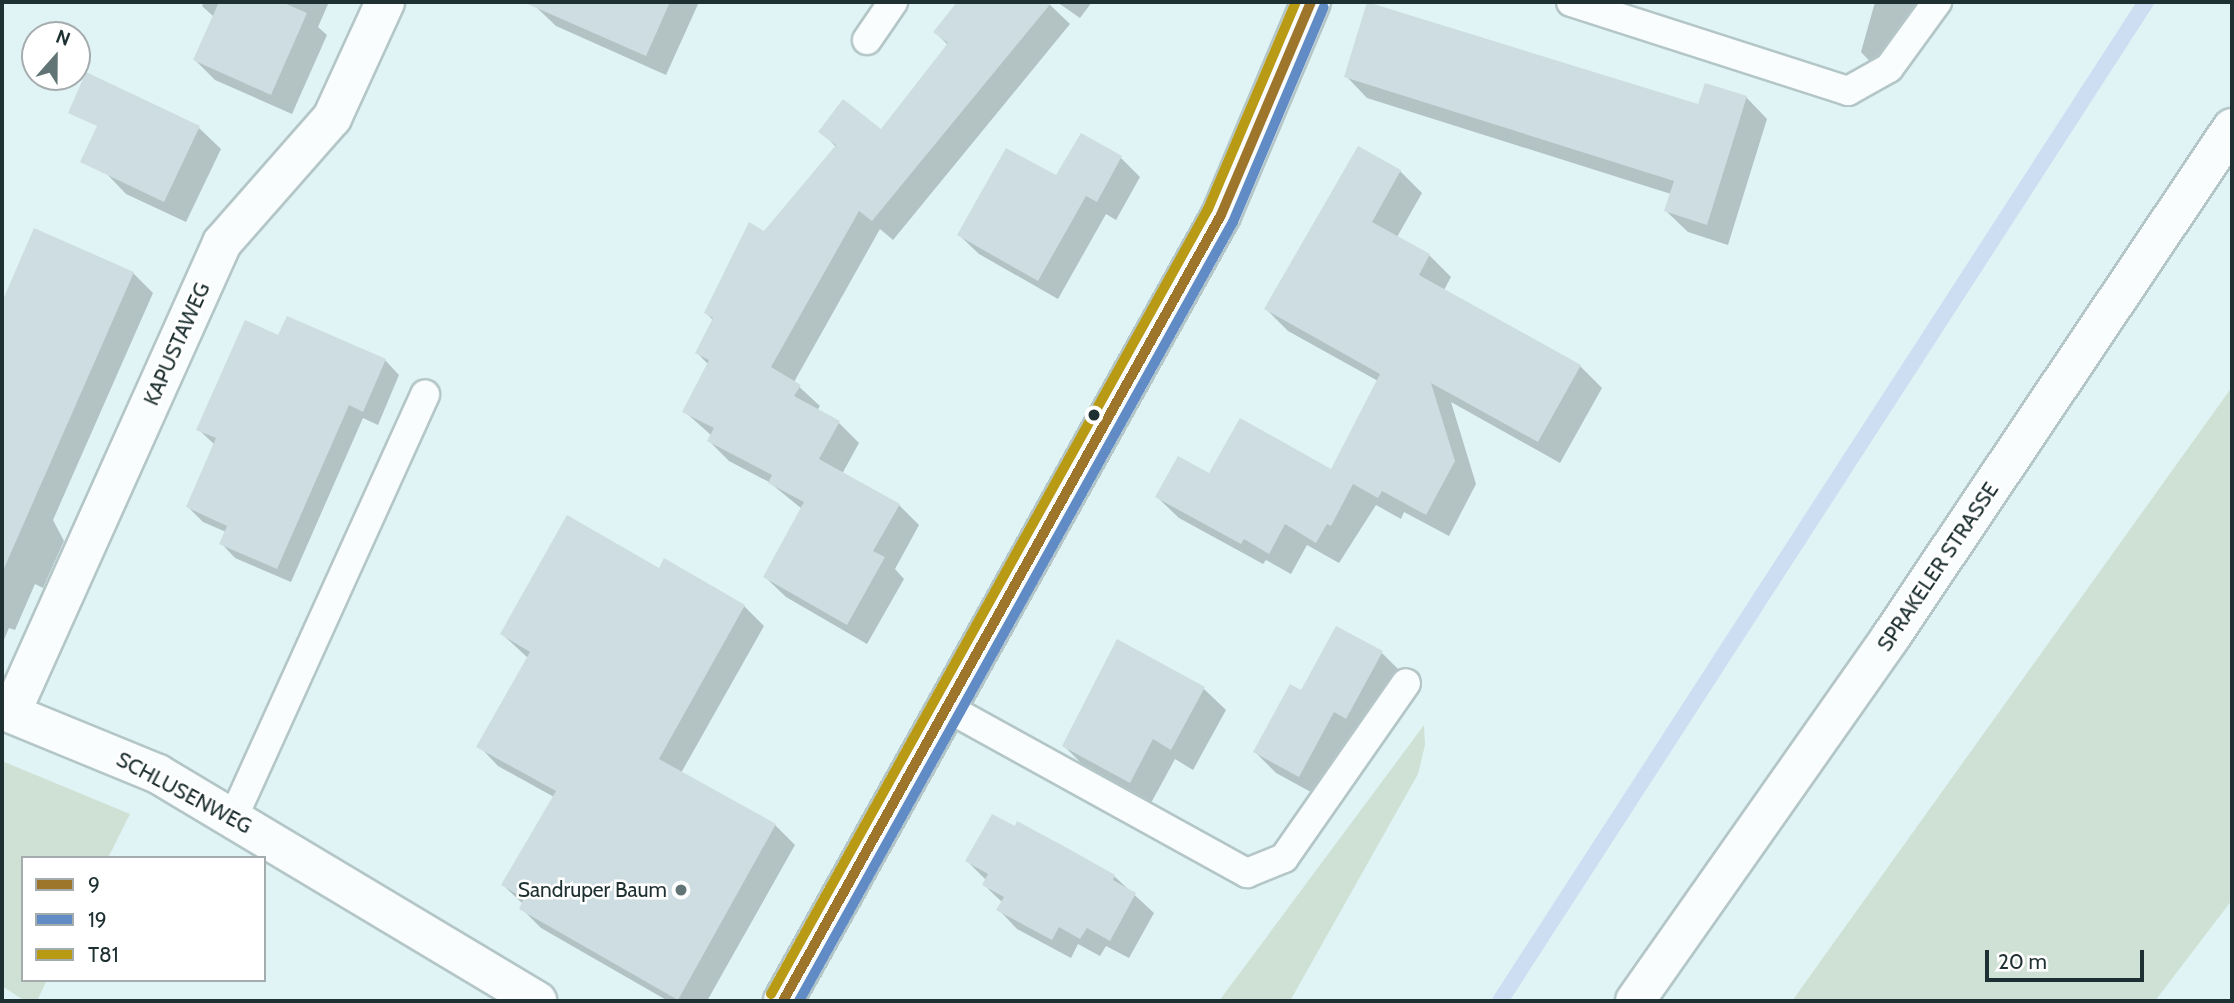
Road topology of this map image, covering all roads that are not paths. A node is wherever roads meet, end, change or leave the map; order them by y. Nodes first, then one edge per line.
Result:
1 (385, 2) edge
2 (893, 2) edge
3 (1311, 2) edge
4 (1571, 2) edge
5 (1937, 2) edge
6 (867, 40) dead end
7 (2232, 128) edge
8 (425, 394) dead end
9 (1406, 683) dead end
10 (946, 708) junction
11 (7, 711) edge
12 (233, 818) junction
13 (537, 1001) edge
14 (783, 1001) edge
15 (1635, 1001) edge

1 - 11 street, KAPUSTAWEG
2 - 6 lane
3 - 10 street
4 - 5 lane
7 - 15 street, SPRAKELER STRASSE
8 - 12 lane
9 - 10 lane
10 - 14 street
11 - 12 street, SCHLUSENWEG
12 - 13 street, SCHLUSENWEG

